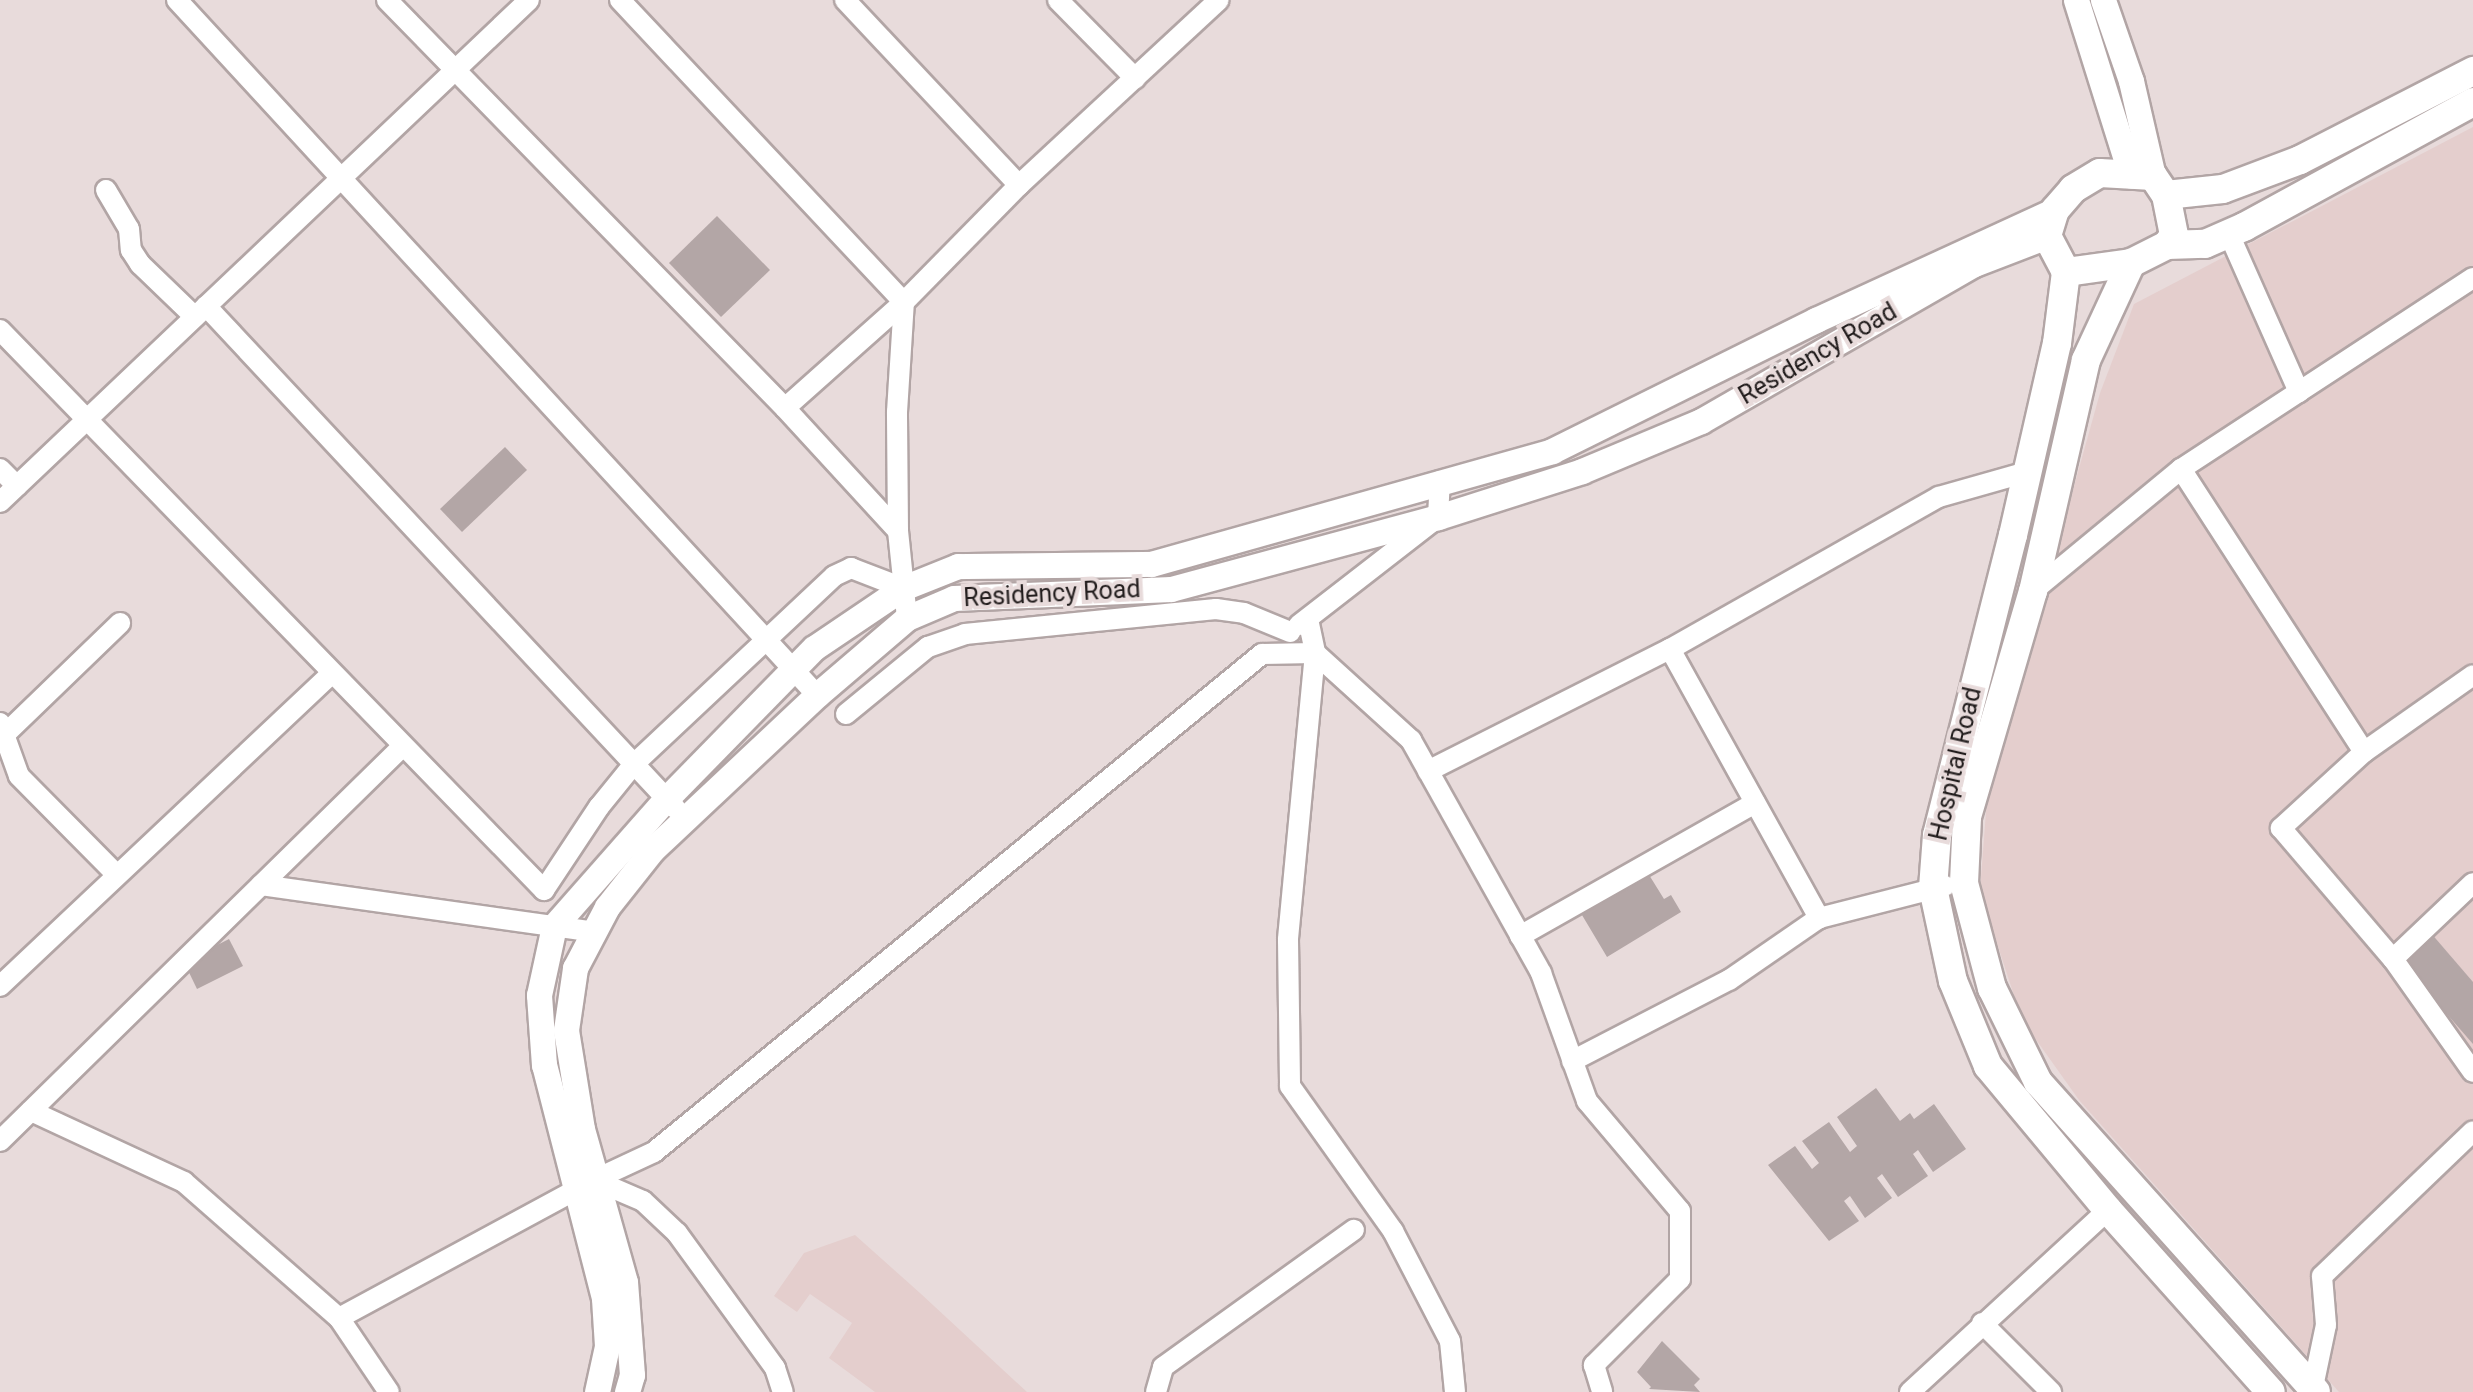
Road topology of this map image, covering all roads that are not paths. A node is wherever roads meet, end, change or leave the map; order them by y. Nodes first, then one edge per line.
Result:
1 (177, 0) edge
2 (387, 0) edge
3 (528, 0) edge
4 (620, 0) edge
5 (845, 0) edge
6 (1058, 0) edge
7 (1219, 0) edge
8 (2076, 0) edge
9 (2103, 0) edge
10 (456, 71) junction
11 (2473, 71) edge
12 (1135, 78) junction
13 (2473, 102) edge
14 (342, 179) junction
15 (2150, 182) junction
16 (1019, 185) junction
17 (106, 190) dead end
18 (2051, 223) junction
19 (2229, 234) junction
20 (2166, 245) junction
21 (2131, 263) junction
22 (2066, 272) junction
23 (2473, 278) edge
24 (904, 302) junction
25 (201, 311) junction
26 (0, 330) edge
27 (2299, 392) junction
28 (785, 408) junction
29 (86, 420) junction
30 (0, 469) edge
31 (2181, 469) junction
32 (2027, 472) junction
33 (1440, 480) junction
34 (17, 486) junction
35 (0, 502) edge
36 (1438, 517) junction
37 (898, 531) junction
38 (902, 588) junction
39 (2033, 591) junction
40 (907, 618) junction
41 (1308, 619) junction
42 (120, 624) dead end
43 (1290, 632) junction
44 (766, 639) junction
45 (1670, 649) junction
46 (1316, 653) junction
47 (1262, 654) junction
48 (794, 670) junction
49 (332, 673) junction
50 (2473, 675) edge
51 (816, 695) junction
52 (846, 714) dead end
53 (2, 732) edge
54 (403, 746) junction
55 (2364, 752) junction
56 (634, 764) junction
57 (1428, 771) junction
58 (666, 799) junction
59 (1755, 802) junction
60 (685, 819) junction
61 (118, 876) junction
62 (1964, 883) junction
63 (2473, 883) edge
64 (261, 885) junction
65 (1933, 888) junction
66 (1819, 918) junction
67 (554, 926) junction
68 (594, 932) junction
69 (1520, 936) junction
70 (2392, 958) junction
71 (0, 986) edge
72 (1572, 1061) junction
73 (2473, 1072) edge
74 (31, 1111) junction
75 (2473, 1131) edge
76 (0, 1141) edge
77 (584, 1185) junction
78 (2108, 1210) junction
79 (1354, 1230) dead end
80 (339, 1318) junction
81 (1982, 1323) junction
82 (2314, 1389) edge
83 (389, 1392) edge
84 (597, 1392) edge
85 (627, 1392) edge
86 (783, 1392) edge
87 (1156, 1392) edge
88 (1455, 1392) edge
89 (1602, 1392) edge
90 (1910, 1392) edge
91 (2051, 1392) edge
92 (2271, 1392) edge

1 - 14 street
2 - 10 street
3 - 10 street
4 - 24 street
5 - 16 street
6 - 12 street
7 - 12 street
8 - 15 main road
9 - 15 main road
10 - 14 street
10 - 28 street
11 - 15 highway
12 - 16 street
13 - 19 highway
14 - 25 street
14 - 44 street
15 - 18 highway
15 - 20 highway
16 - 24 street
17 - 25 street
18 - 22 highway
18 - 33 main road
18 - 36 main road, Residency Road
19 - 20 highway
19 - 27 street
20 - 21 highway
21 - 22 highway
21 - 39 highway
22 - 32 highway, Hospital Road
23 - 27 street
24 - 28 street
24 - 37 street
25 - 29 street
25 - 56 street
26 - 29 street
27 - 31 street
28 - 37 street
29 - 34 street
29 - 49 street
30 - 34 street
31 - 39 street
31 - 55 street
32 - 45 street
32 - 65 highway, Hospital Road
33 - 36 street
33 - 38 main road
34 - 35 street
36 - 40 main road, Residency Road
36 - 41 street
37 - 38 street
38 - 40 street
38 - 44 street
38 - 48 main road
39 - 62 highway
40 - 51 main road, Residency Road
41 - 43 street
41 - 46 street
42 - 53 street
43 - 47 street
43 - 52 street
44 - 48 street
44 - 56 street
45 - 57 street
45 - 59 street
46 - 47 street
46 - 57 street
46 - 88 street
47 - 77 street
48 - 51 street
48 - 58 main road
49 - 54 street
49 - 61 street
50 - 55 street
51 - 60 main road, Residency Road
53 - 61 street
54 - 56 street
54 - 64 street
55 - 70 street
56 - 58 street
57 - 69 street
58 - 60 street
58 - 67 main road
59 - 66 street
59 - 69 street
60 - 68 main road, Residency Road
61 - 71 street
62 - 65 street
62 - 82 highway
63 - 70 street
64 - 67 street
64 - 74 street
65 - 66 street
65 - 78 highway, Hospital Road
66 - 72 street
67 - 68 street
67 - 77 main road
68 - 77 main road, Residency Road
69 - 72 street
70 - 73 street
72 - 89 street
74 - 76 street
74 - 80 street
75 - 82 street
77 - 80 street
77 - 84 main road
77 - 85 main road, Residency Road
77 - 86 street
78 - 81 street
78 - 92 highway, Hospital Road
79 - 87 street
80 - 83 street
81 - 90 street
81 - 91 street

